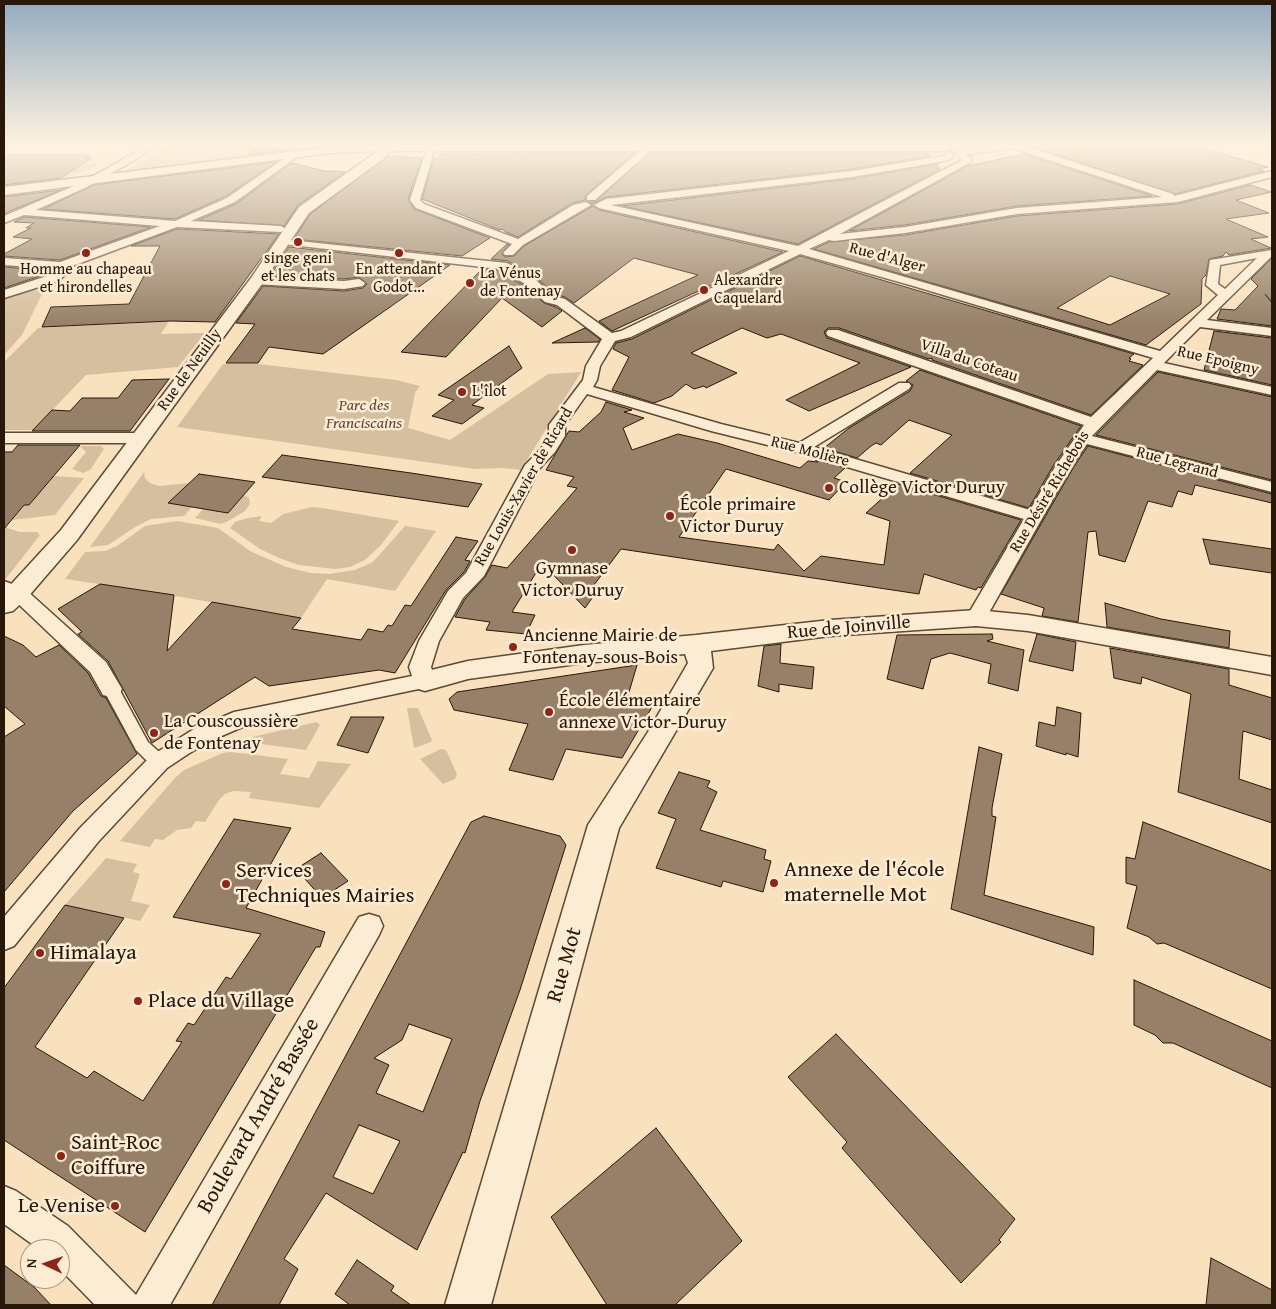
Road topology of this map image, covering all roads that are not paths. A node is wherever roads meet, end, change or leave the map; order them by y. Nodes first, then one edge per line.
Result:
1 (41, 204) edge
2 (222, 204) edge
3 (309, 204) edge
4 (418, 204) edge
5 (591, 204) edge
6 (601, 204) edge
7 (887, 204) edge
8 (1110, 204) edge
9 (24, 212) junction
10 (4, 220) edge
11 (176, 224) junction
12 (282, 235) junction
13 (824, 238) junction
14 (520, 243) junction
15 (797, 250) junction
16 (1271, 253) edge
17 (4, 261) edge
18 (493, 265) junction
19 (61, 266) junction
20 (257, 281) junction
21 (359, 283) dead end
22 (4, 294) edge
23 (1227, 296) junction
24 (1198, 323) junction
25 (1272, 332) edge
26 (833, 333) dead end
27 (610, 338) junction
28 (1160, 361) junction
29 (904, 386) dead end
30 (585, 389) junction
31 (1272, 391) edge
32 (1094, 423) junction
33 (4, 438) edge
34 (140, 438) junction
35 (1082, 438) junction
36 (801, 448) junction
37 (1272, 487) edge
38 (1034, 517) junction
39 (8, 595) edge
40 (976, 618) junction
41 (696, 644) junction
42 (1272, 666) edge
43 (426, 681) junction
44 (111, 689) joint
45 (159, 762) junction
46 (370, 926) dead end
47 (4, 937) edge
48 (4, 1203) edge
49 (473, 1302) edge
50 (121, 1305) edge
51 (150, 1305) edge

1 - 9 street
2 - 11 street
3 - 12 street, Rue de Neuilly
4 - 14 street
5 - 14 street
6 - 15 street, Rue d'Alger
7 - 13 street
8 - 13 street
9 - 10 street
9 - 11 street
11 - 12 street
11 - 19 street
12 - 18 street
12 - 20 street, Rue de Neuilly
13 - 15 street
14 - 18 street
15 - 27 street
15 - 28 street, Rue d'Alger
16 - 23 street, Rue Désiré Richebois
16 - 23 street, Rue Désiré Richebois
17 - 19 street
18 - 27 street
19 - 22 street
20 - 21 street
20 - 34 street, Rue de Neuilly
23 - 24 street, Rue Désiré Richebois
24 - 25 street
24 - 28 street, Rue Désiré Richebois
26 - 32 street, Villa du Coteau
27 - 30 street, Rue Louis-Xavier de Ricard
28 - 31 street, Rue Epoigny
28 - 32 street, Rue Désiré Richebois
29 - 36 street
30 - 36 street, Rue Molière
30 - 43 street, Rue Louis-Xavier de Ricard
32 - 35 street, Rue Désiré Richebois
33 - 34 street
34 - 39 street, Rue de Neuilly
35 - 37 street, Rue Legrand
35 - 38 street, Rue Désiré Richebois
36 - 38 street, Rue Molière
38 - 40 street, Rue Désiré Richebois
39 - 44 street
40 - 41 street, Rue de Joinville
40 - 42 street, Rue de Joinville
41 - 43 street, Rue de Joinville
41 - 49 street, Rue Mot
43 - 45 street
44 - 45 street
45 - 47 street
46 - 51 street, Boulevard André Bassée
48 - 50 street

